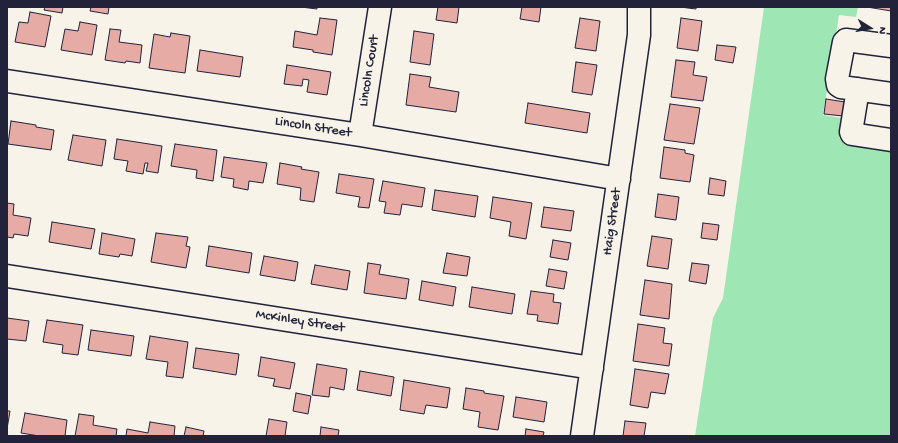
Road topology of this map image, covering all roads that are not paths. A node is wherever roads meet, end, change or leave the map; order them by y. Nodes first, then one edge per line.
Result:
1 (380, 7) edge
2 (639, 7) edge
3 (891, 46) edge
4 (7, 81) edge
5 (858, 89) junction
6 (891, 94) edge
7 (360, 135) junction
8 (891, 140) edge
9 (619, 179) junction
10 (7, 276) edge
11 (592, 368) junction
12 (582, 436) edge

1 - 7 street, Lincoln Court
2 - 9 street, Haig Street
3 - 5 street
4 - 7 street, Lincoln Street
5 - 6 street
5 - 8 street
7 - 9 street, Lincoln Street
9 - 11 street, Haig Street
10 - 11 street, McKinley Street
11 - 12 street, Haig Street

